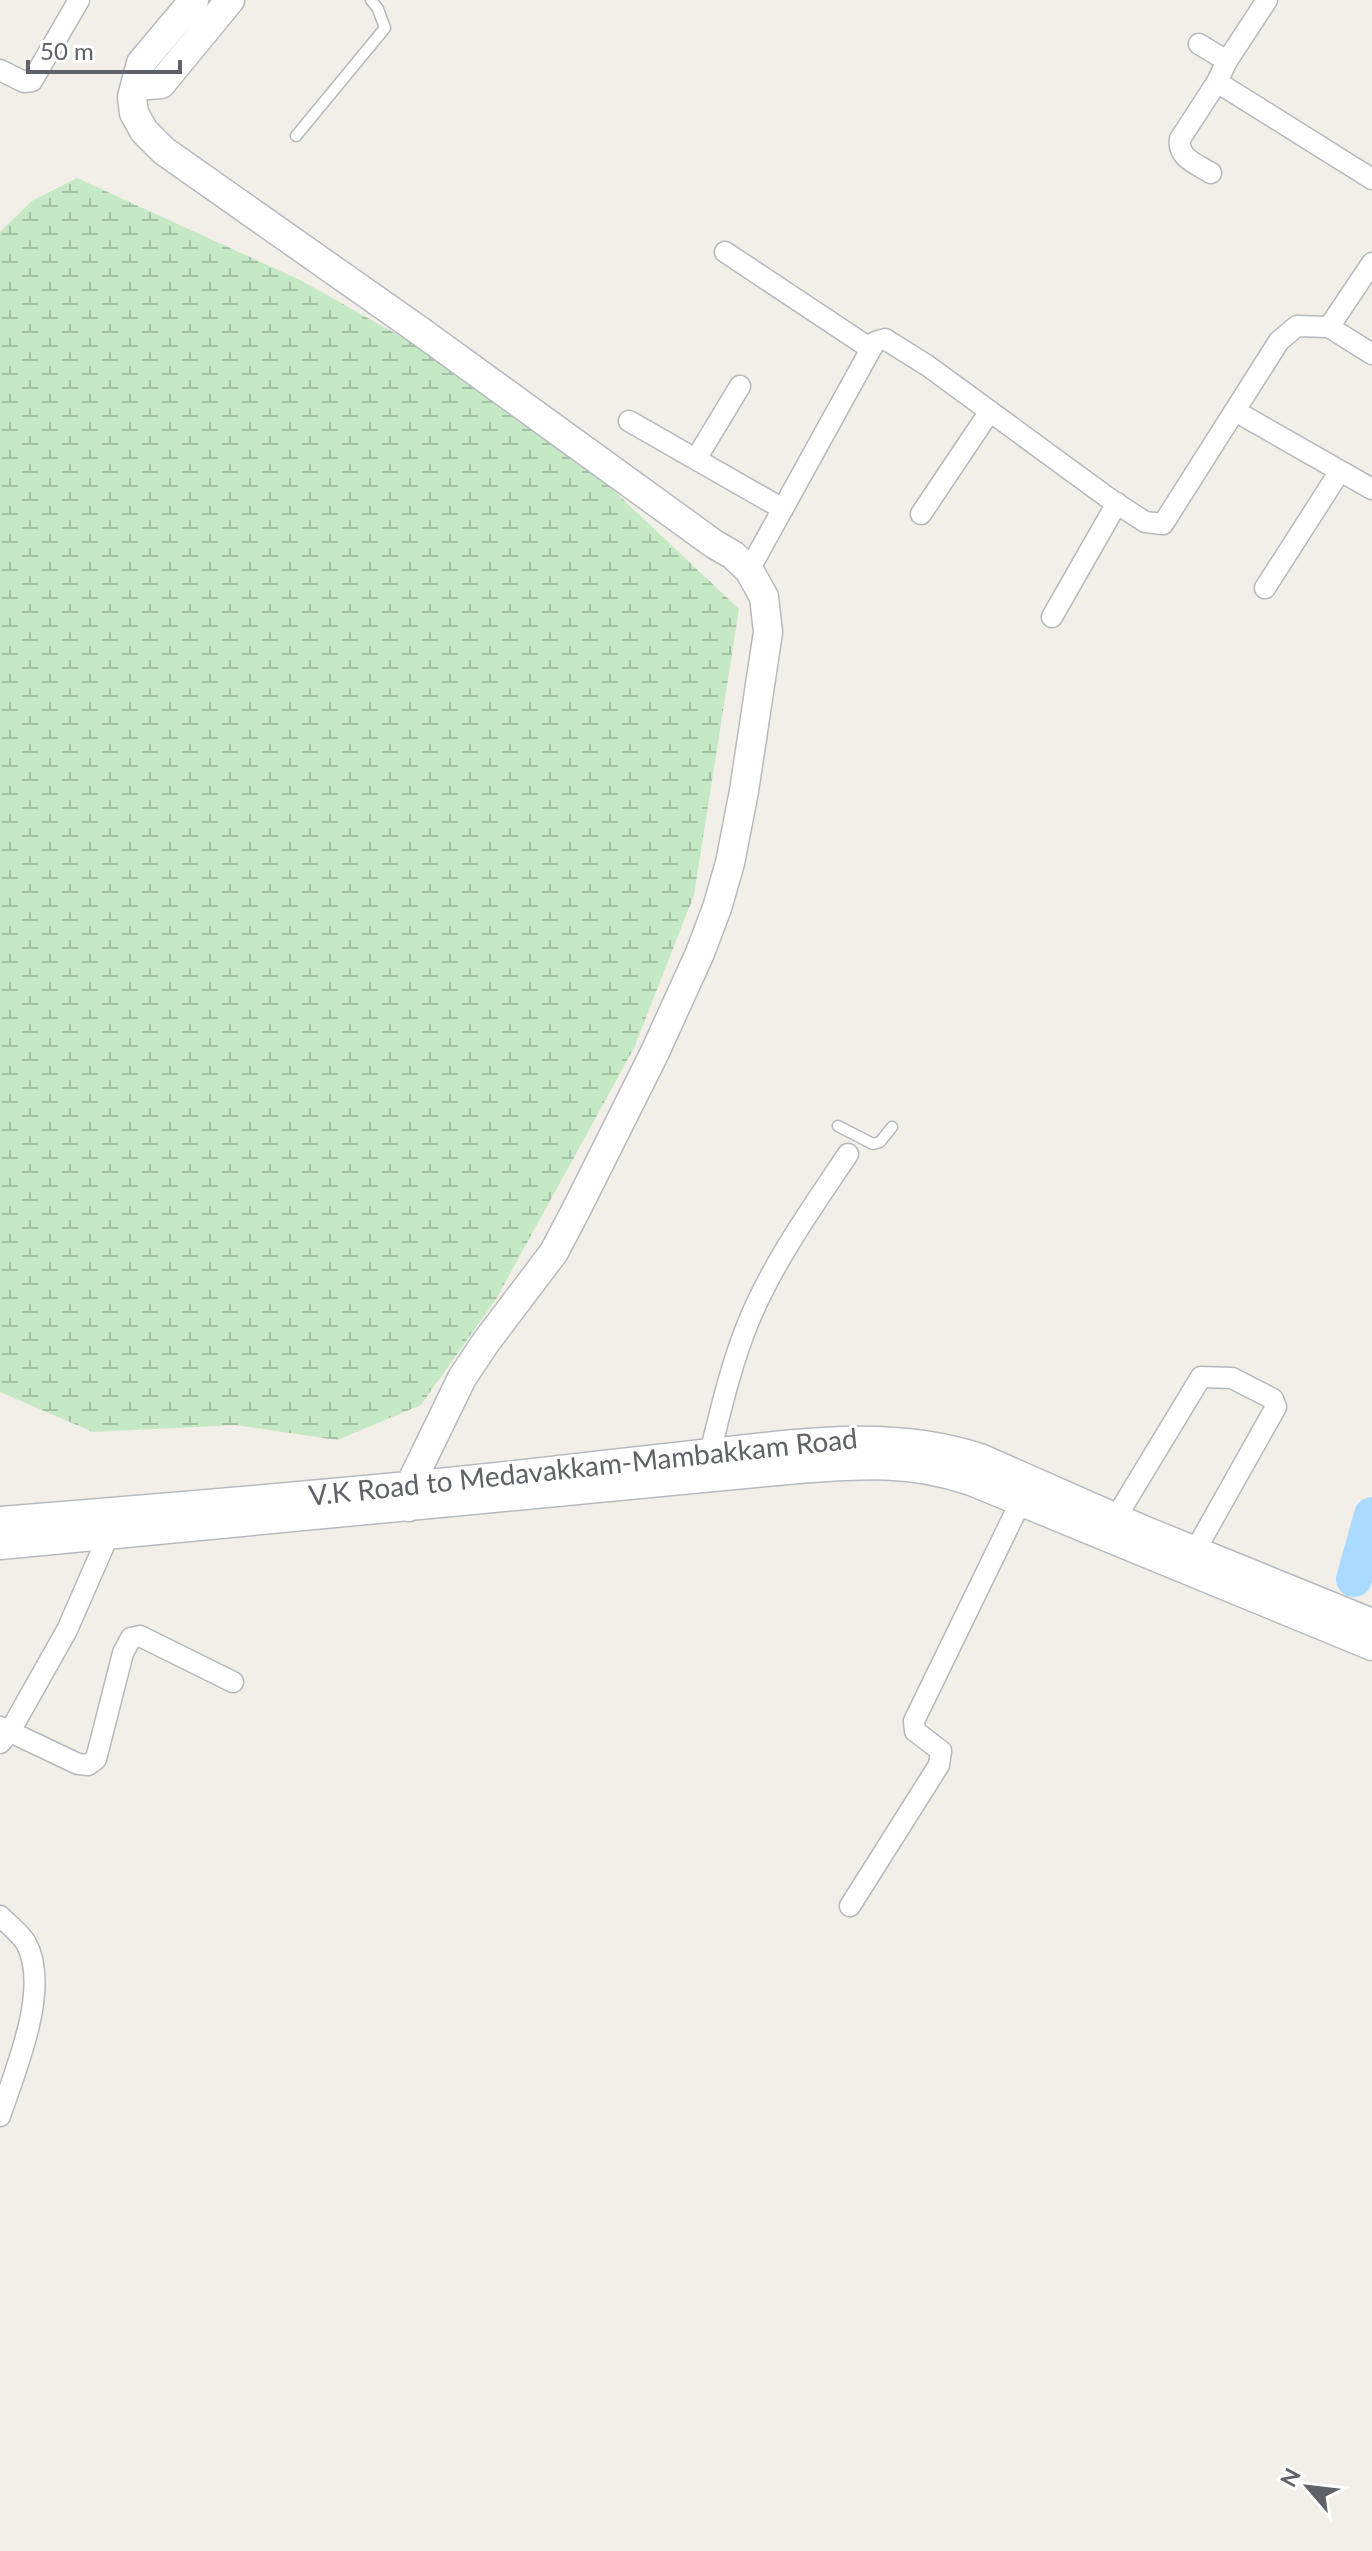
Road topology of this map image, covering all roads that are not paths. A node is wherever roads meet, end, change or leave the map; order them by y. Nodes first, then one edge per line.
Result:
1 (79, 0) edge
2 (194, 0) edge
3 (230, 0) edge
4 (371, 0) edge
5 (1267, 0) edge
6 (1199, 44) dead end
7 (1227, 61) junction
8 (0, 70) edge
9 (1217, 82) junction
10 (136, 86) junction
11 (296, 136) dead end
12 (1211, 173) dead end
13 (1372, 179) edge
14 (725, 252) dead end
15 (1372, 263) edge
16 (1329, 327) junction
17 (871, 349) junction
18 (1372, 354) edge
19 (740, 386) dead end
20 (990, 411) junction
21 (1235, 411) junction
22 (629, 421) dead end
23 (696, 459) junction
24 (1340, 471) junction
25 (1372, 489) edge
26 (1117, 503) junction
27 (783, 509) junction
28 (921, 514) dead end
29 (749, 570) junction
30 (1265, 588) dead end
31 (1052, 617) dead end
32 (838, 1126) dead end
33 (892, 1127) dead end
34 (853, 1145) junction
35 (710, 1453) junction
36 (409, 1496) junction
37 (1021, 1501) junction
38 (0, 1521) edge
39 (1110, 1527) junction
40 (109, 1534) junction
41 (0, 1545) edge
42 (1195, 1551) junction
43 (1372, 1623) edge
44 (1372, 1646) edge
45 (233, 1682) dead end
46 (3, 1734) edge
47 (850, 1906) dead end
48 (0, 1916) edge
49 (0, 2116) edge

1 - 8 street
2 - 10 street
3 - 10 street
4 - 11 lane
5 - 7 street
6 - 7 street
7 - 9 street
9 - 12 street
9 - 13 street
10 - 29 street
14 - 17 street
15 - 16 street
16 - 18 street
16 - 21 street
17 - 20 street
17 - 27 street
19 - 23 street
20 - 26 street
20 - 28 street
21 - 24 street
21 - 26 street
22 - 23 street
23 - 27 street
24 - 25 street
24 - 30 street
26 - 31 street
27 - 29 street
29 - 36 street
32 - 34 lane
33 - 34 lane
34 - 35 street
35 - 36 street, V.K Road to Medavakkam-Mambakkam Road
35 - 39 street, V.K Road to Medavakkam-Mambakkam Road
36 - 37 street, V.K Road to Medavakkam-Mambakkam Road
36 - 38 street, V.K Road to Medavakkam-Mambakkam Road
36 - 40 street, V.K Road to Medavakkam-Mambakkam Road
37 - 39 street, V.K Road to Medavakkam-Mambakkam Road
37 - 47 street
39 - 42 street, V.K Road to Medavakkam-Mambakkam Road
39 - 42 street
39 - 44 street, V.K Road to Medavakkam-Mambakkam Road
40 - 41 street, V.K Road to Medavakkam-Mambakkam Road
40 - 46 street
42 - 43 street, V.K Road to Medavakkam-Mambakkam Road
45 - 46 street
48 - 49 street

